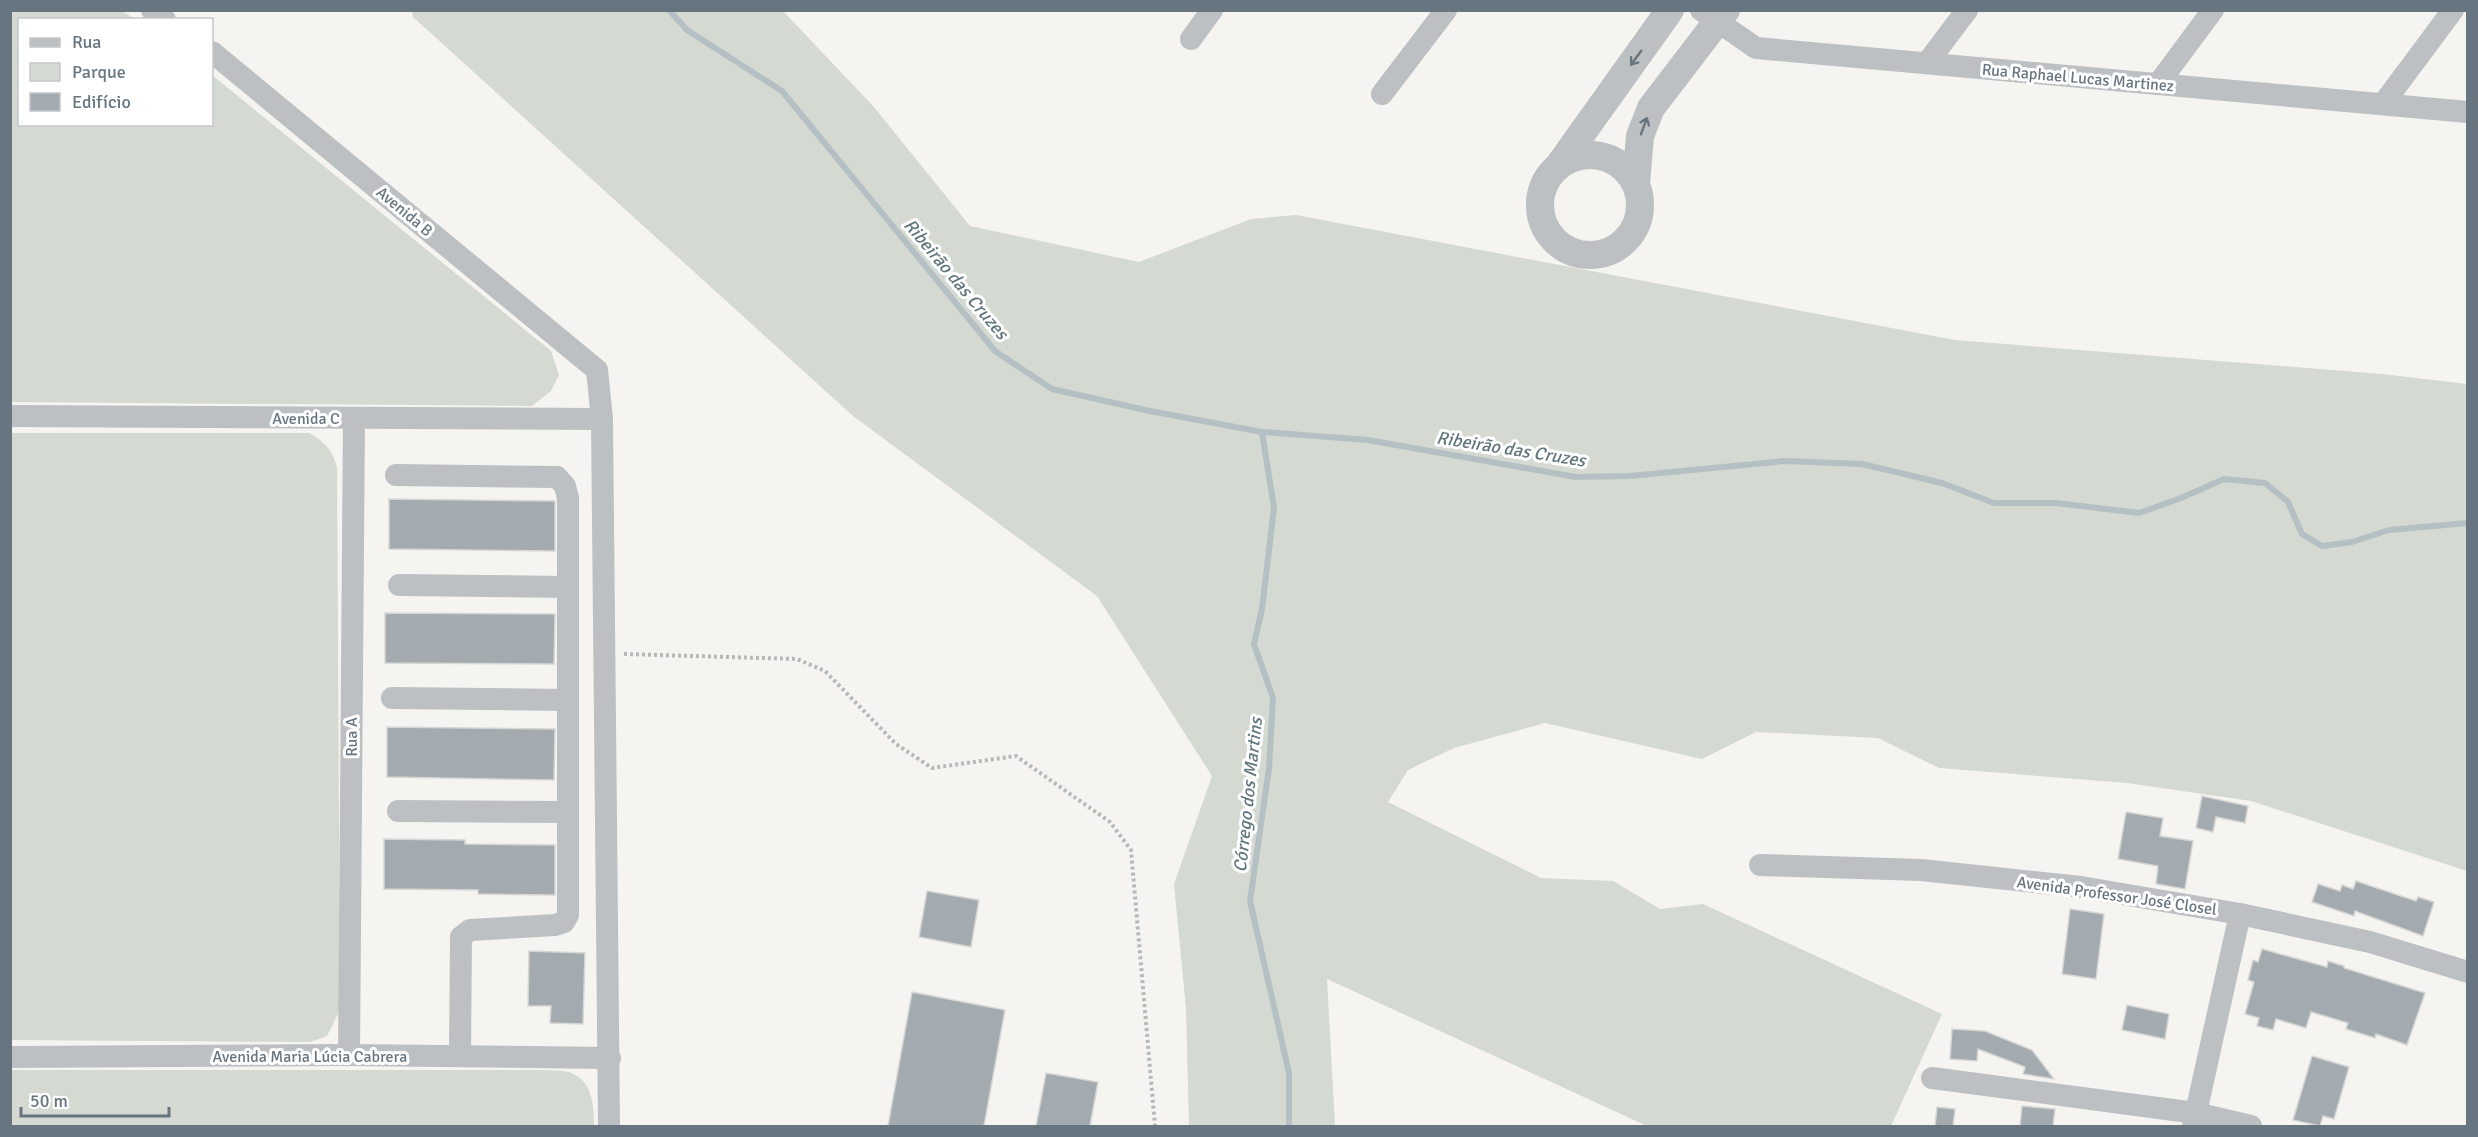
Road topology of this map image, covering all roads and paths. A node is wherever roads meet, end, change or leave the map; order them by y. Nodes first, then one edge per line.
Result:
1 (1212, 10) edge
2 (1446, 10) edge
3 (1670, 10) edge
4 (1967, 10) edge
5 (2213, 10) edge
6 (2452, 10) edge
7 (1714, 14) edge
8 (1191, 39) dead end
9 (213, 53) edge
10 (1927, 63) junction
11 (2158, 84) junction
12 (1382, 94) dead end
13 (2383, 104) junction
14 (2468, 112) edge
15 (1560, 164) junction
16 (1636, 183) junction
17 (10, 416) edge
18 (354, 418) junction
19 (602, 419) junction
20 (396, 476) dead end
21 (399, 585) dead end
22 (568, 587) junction
23 (605, 653) junction
24 (392, 698) dead end
25 (568, 700) junction
26 (398, 811) dead end
27 (567, 812) junction
28 (1760, 865) dead end
29 (2240, 914) junction
30 (2468, 972) edge
31 (349, 1055) junction
32 (460, 1056) junction
33 (10, 1057) edge
34 (610, 1058) junction
35 (1932, 1078) dead end
36 (2194, 1120) edge
37 (609, 1126) edge
38 (1155, 1126) edge
39 (2252, 1126) edge

1 - 8 street
2 - 12 street
3 -> 15 street
4 - 10 street
5 - 11 street
6 - 13 street
7 - 10 street, Rua Raphael Lucas Martinez
16 -> 7 street
9 - 19 street, Avenida B
10 - 11 street, Rua Raphael Lucas Martinez
11 - 13 street, Rua Raphael Lucas Martinez
13 - 14 street, Rua Raphael Lucas Martinez
15 - 16 street
15 - 16 street
17 - 18 street, Avenida C
18 - 19 street, Avenida C
18 - 31 street, Rua A
19 - 23 street
20 - 22 street
21 - 22 street
22 - 25 street
23 - 34 street
23 - 38 path
24 - 25 street
25 - 27 street
26 - 27 street
27 - 32 street
28 - 29 street, Avenida Professor José Closel
29 - 30 street, Avenida Professor José Closel
29 - 36 street
31 - 32 street, Avenida Maria Lúcia Cabrera
31 - 33 street, Avenida Maria Lúcia Cabrera
32 - 34 street, Avenida Maria Lúcia Cabrera
34 - 37 street
35 - 36 street
36 - 39 street

